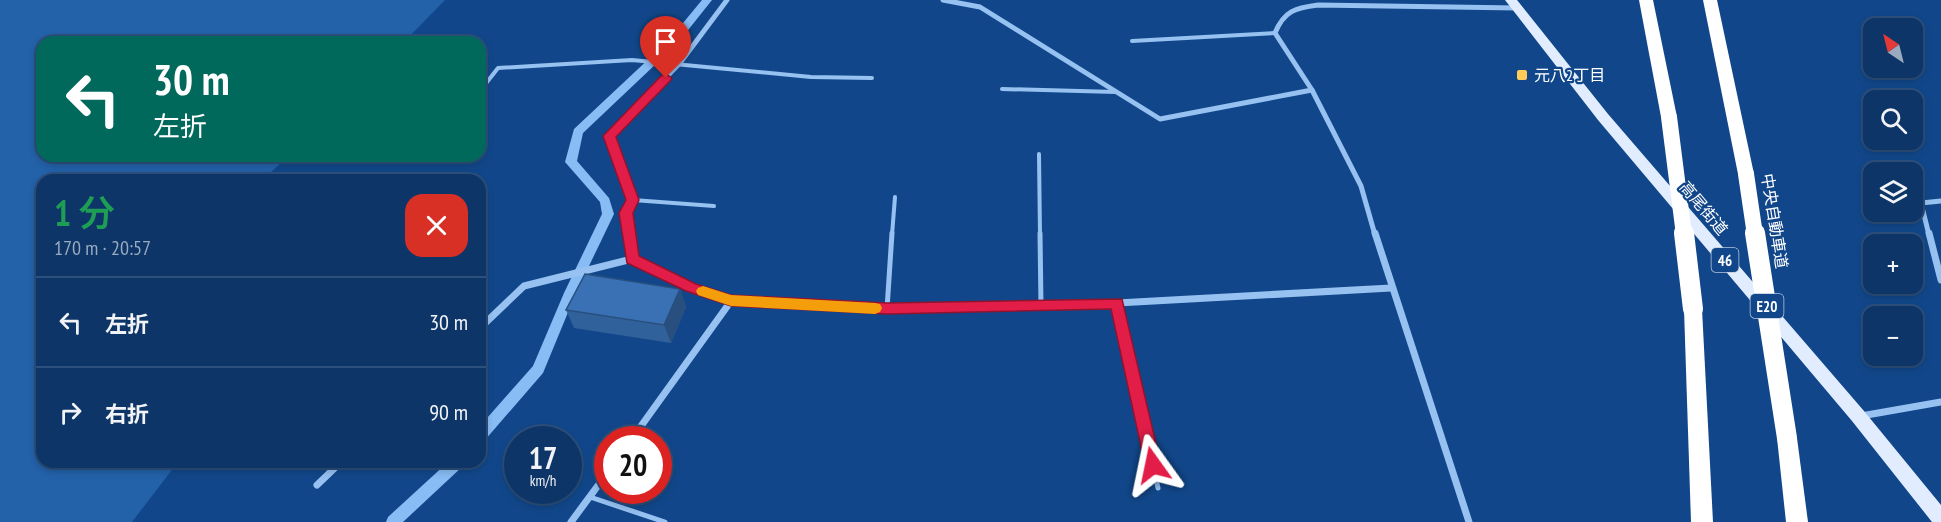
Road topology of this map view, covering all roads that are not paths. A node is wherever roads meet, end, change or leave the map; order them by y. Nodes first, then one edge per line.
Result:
1 (727, 0) edge
2 (943, 0) edge
3 (1646, 0) edge
4 (1710, 0) edge
5 (1514, 4) edge
6 (1275, 33) junction
7 (1132, 41) dead end
8 (680, 63) junction
9 (872, 78) dead end
10 (486, 83) edge
11 (1002, 89) dead end
12 (1312, 90) junction
13 (1116, 92) junction
14 (1039, 154) dead end
15 (895, 197) dead end
16 (633, 200) junction
17 (1941, 201) edge
18 (714, 206) dead end
19 (632, 259) junction
20 (1941, 280) edge
21 (1391, 288) junction
22 (731, 301) junction
23 (1117, 303) junction
24 (1041, 306) junction
25 (887, 309) junction
26 (486, 322) edge
27 (1941, 402) edge
28 (1858, 416) junction
29 (641, 426) edge
30 (335, 468) edge
31 (317, 485) dead end
32 (1158, 488) dead end
33 (594, 491) edge
34 (590, 497) junction
35 (1941, 519) edge
36 (571, 522) edge
37 (665, 522) edge
38 (1469, 522) edge
39 (1702, 522) edge
40 (1797, 522) edge

1 - 8 street
2 - 13 street
3 - 39 highway, bridge
4 - 40 highway, 中央自動車道 / E20, bridge
5 - 6 street
5 - 28 main road, 高尾街道 / 46
6 - 7 lane
6 - 12 street
8 - 9 lane
8 - 10 lane
8 - 16 street
11 - 13 lane
12 - 13 street
12 - 21 street
14 - 24 lane
15 - 25 lane
16 - 18 lane
16 - 19 street
17 - 20 street
19 - 22 street
19 - 26 street
21 - 23 street
21 - 38 street
22 - 25 street
22 - 29 street
23 - 24 street
23 - 32 lane
24 - 25 street
27 - 28 street
28 - 35 main road, 高尾街道 / 46
30 - 31 street
33 - 34 street
34 - 36 street
34 - 37 lane

